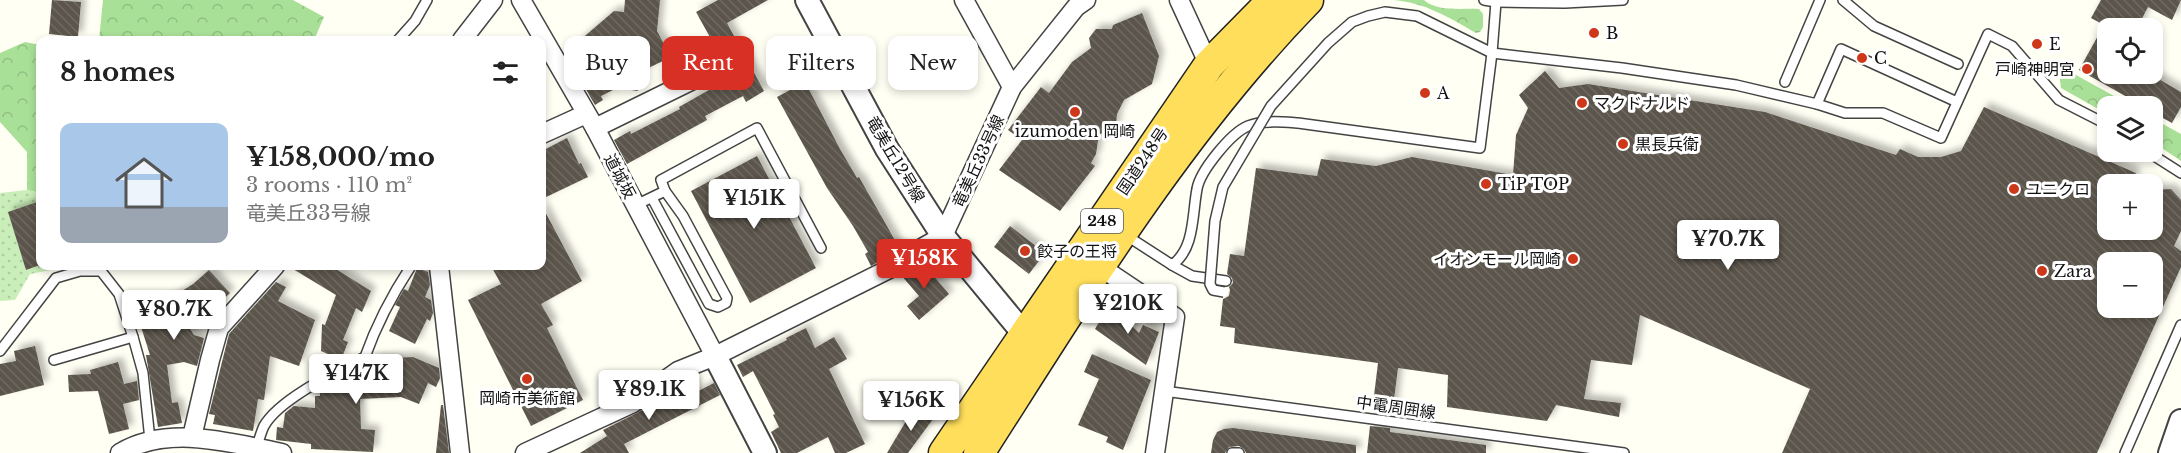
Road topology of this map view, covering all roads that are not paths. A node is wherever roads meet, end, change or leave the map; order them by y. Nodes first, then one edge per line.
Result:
1 (427, 0) edge
2 (493, 0) edge
3 (521, 0) edge
4 (807, 0) edge
5 (964, 0) edge
6 (1086, 0) edge
7 (1179, 0) edge
8 (1274, 0) edge
9 (1308, 0) edge
10 (1484, 0) edge
11 (1623, 0) edge
12 (1820, 0) edge
13 (1843, 0) edge
14 (1542, 1) edge
15 (1496, 2) junction
16 (402, 36) edge
17 (465, 36) edge
18 (542, 36) edge
19 (546, 44) edge
20 (1492, 53) junction
21 (1958, 64) dead end
22 (1209, 65) junction
23 (1785, 82) dead end
24 (1011, 87) junction
25 (665, 90) edge
26 (1957, 102) junction
27 (1817, 104) junction
28 (2097, 119) edge
29 (590, 121) junction
30 (546, 133) edge
31 (2163, 162) edge
32 (2181, 173) edge
33 (665, 191) junction
34 (644, 202) junction
35 (1122, 233) junction
36 (944, 236) junction
37 (821, 248) dead end
38 (1172, 265) junction
39 (1099, 266) junction
40 (272, 270) edge
41 (408, 270) edge
42 (438, 270) edge
43 (1226, 281) dead end
44 (1224, 292) dead end
45 (2181, 325) edge
46 (1024, 334) junction
47 (133, 337) junction
48 (0, 351) edge
49 (715, 356) junction
50 (54, 360) dead end
51 (1164, 392) junction
52 (2181, 421) edge
53 (192, 437) junction
54 (150, 440) junction
55 (256, 448) junction
56 (120, 453) edge
57 (282, 453) edge
58 (460, 453) edge
59 (525, 453) edge
60 (765, 453) edge
61 (944, 453) edge
62 (979, 453) edge
63 (1155, 453) edge
64 (1232, 453) edge
65 (1239, 453) edge
66 (1624, 453) edge
67 (2125, 453) edge
68 (2170, 453) edge

1 - 16 lane
2 - 17 street
3 - 18 street, 道城坂
4 - 36 street, 竜美丘12号線
5 - 24 street
6 - 24 street, 竜美丘33号線
7 - 22 street
8 - 22 highway, 国道248号 / 248
9 - 35 highway, 国道248号 / 248
10 - 15 lane
11 - 14 lane
12 - 23 lane
13 - 21 lane
14 - 15 lane
15 - 20 lane
19 - 29 street, 道城坂
20 - 27 lane
20 - 38 lane
20 - 44 lane, bridge
22 - 46 highway, 国道248号 / 248
24 - 36 street, 竜美丘33号線
25 - 29 street
26 - 27 lane
26 - 27 lane
26 - 28 lane
29 - 30 street
29 - 34 street, 道城坂
31 - 32 lane
33 - 34 lane
33 - 34 lane
33 - 37 lane
34 - 49 street, 道城坂
35 - 38 lane
35 - 39 highway, 国道248号 / 248
36 - 46 street, 竜美丘12号線
36 - 49 street
38 - 43 lane
39 - 51 street
39 - 62 highway, 国道248号 / 248
40 - 53 street
41 - 55 lane
42 - 58 street
45 - 67 lane
46 - 61 highway, 国道248号 / 248
47 - 48 lane
47 - 50 lane
47 - 54 lane
49 - 59 street
49 - 60 street
51 - 63 street
51 - 66 lane, 中電周囲線
52 - 68 street
53 - 54 street
53 - 55 street
54 - 56 street
55 - 57 street
64 - 65 lane

